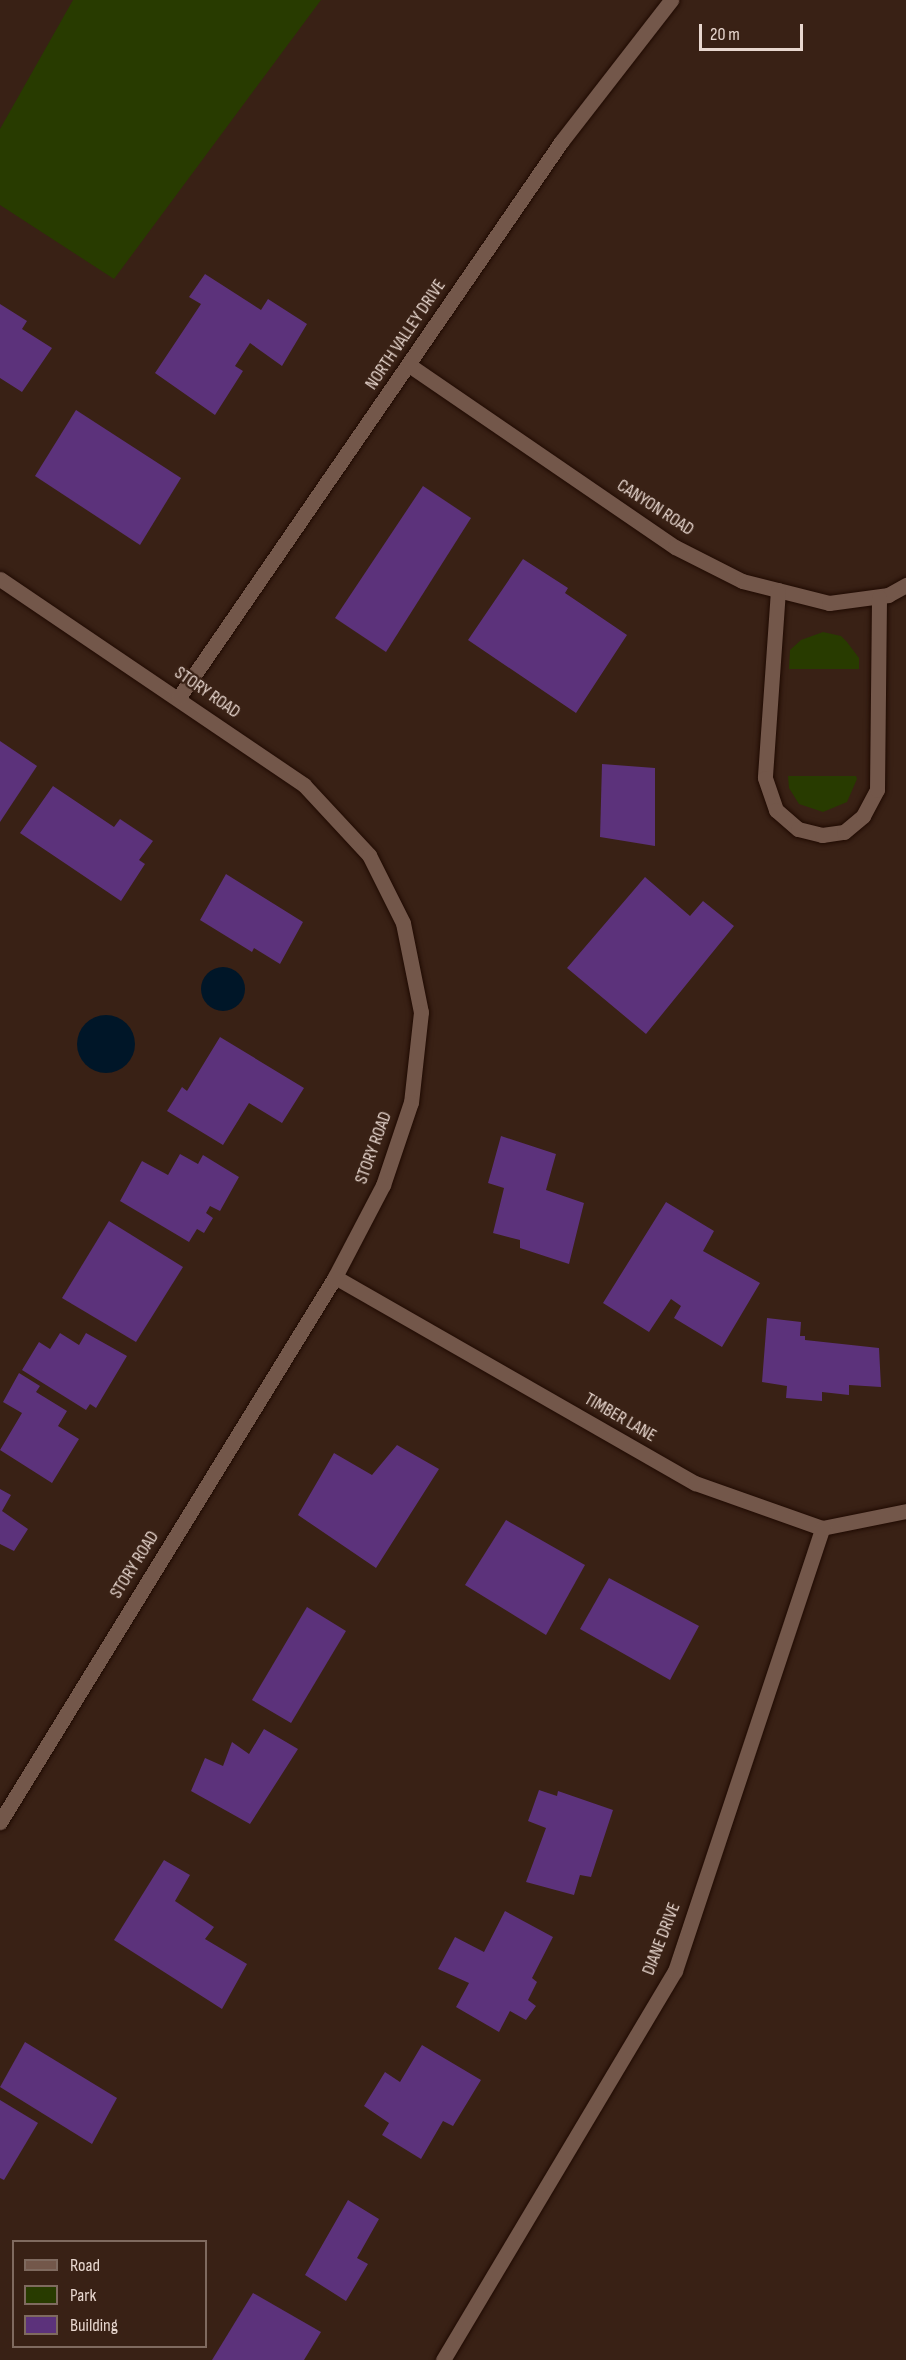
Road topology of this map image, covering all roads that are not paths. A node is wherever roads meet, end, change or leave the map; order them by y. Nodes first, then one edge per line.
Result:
1 (671, 0) edge
2 (410, 365) junction
3 (0, 579) edge
4 (906, 585) edge
5 (778, 590) junction
6 (879, 597) junction
7 (179, 697) junction
8 (334, 1277) junction
9 (906, 1511) edge
10 (822, 1527) junction
11 (0, 1822) edge
12 (442, 2360) edge

1 - 2 street, NORTH VALLEY DRIVE
2 - 5 street, CANYON ROAD
2 - 7 street, NORTH VALLEY DRIVE
3 - 7 street, STORY ROAD
4 - 6 street, CANYON ROAD
5 - 6 street, CANYON ROAD
5 - 6 street
7 - 8 street, STORY ROAD
8 - 10 street, TIMBER LANE
8 - 11 street, STORY ROAD
9 - 10 street, TIMBER LANE
10 - 12 street, DIANE DRIVE

